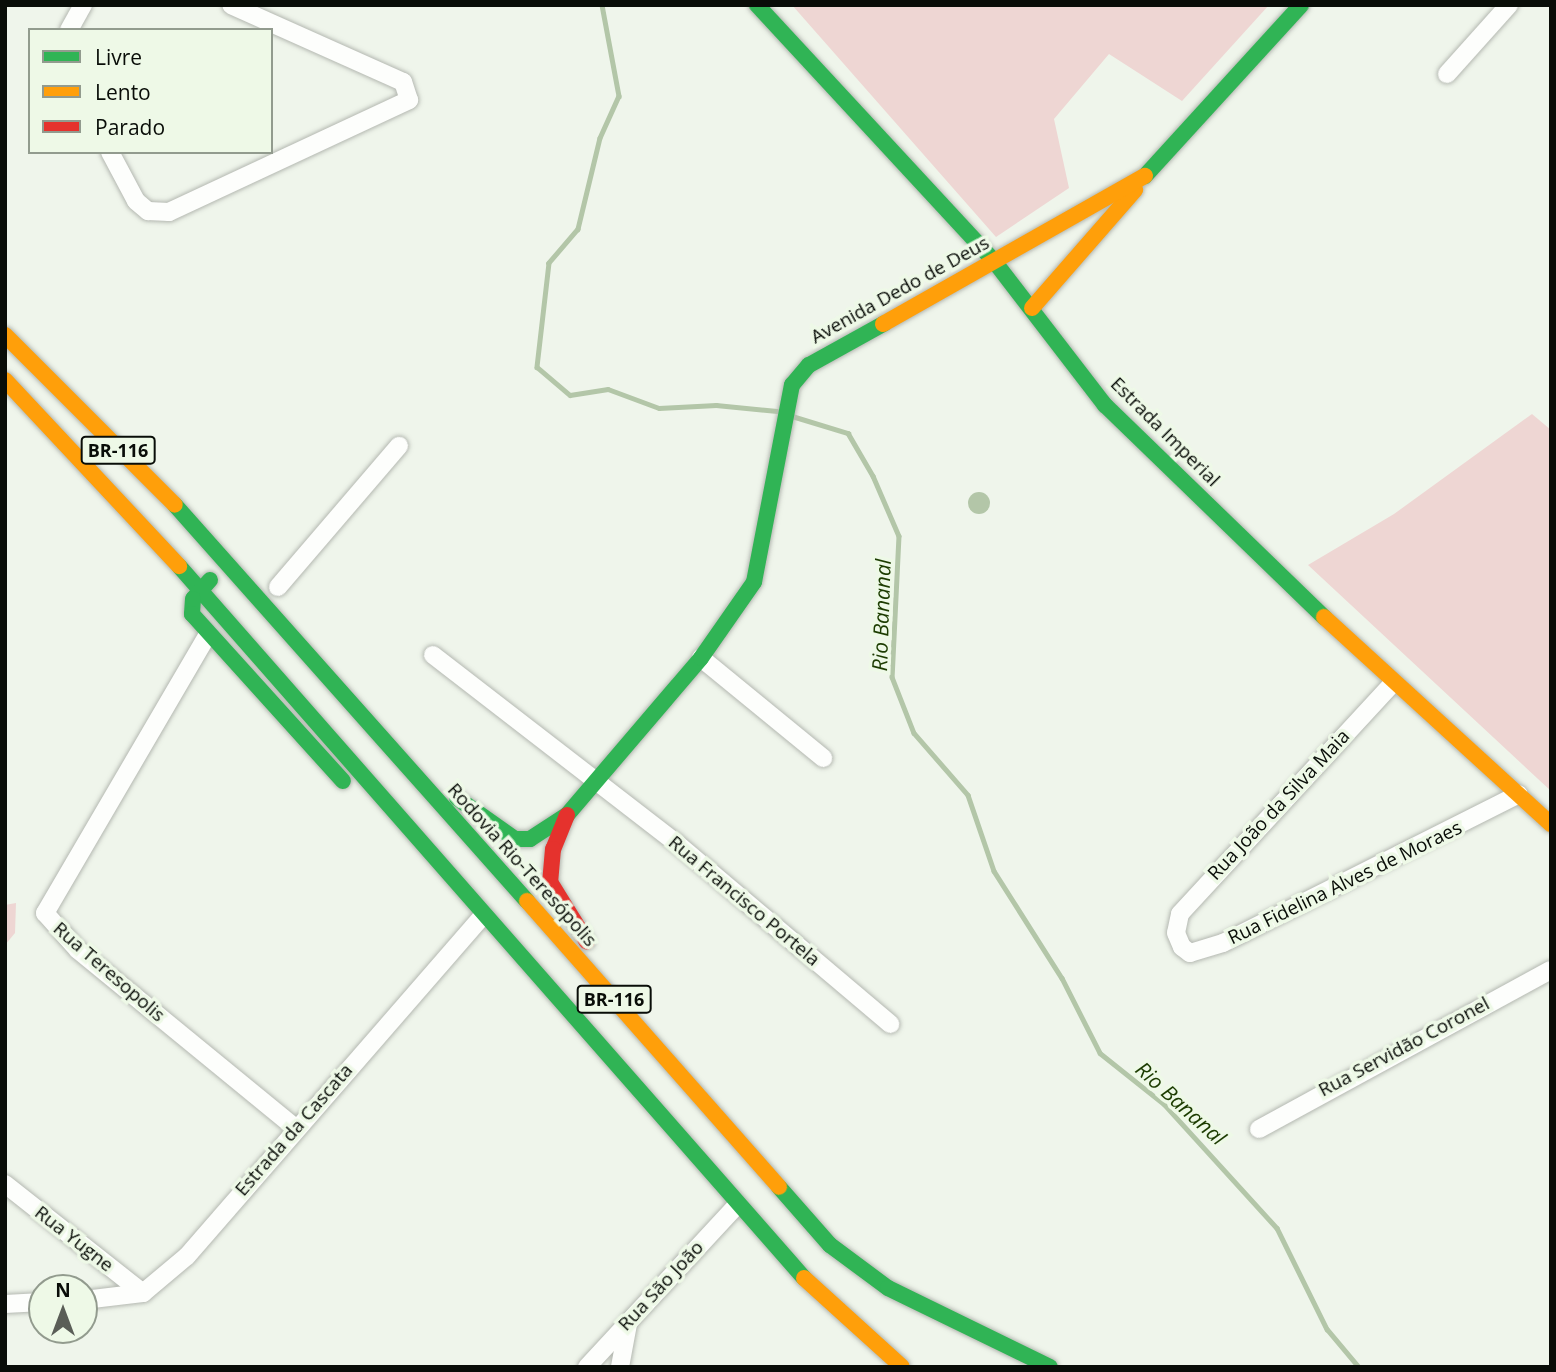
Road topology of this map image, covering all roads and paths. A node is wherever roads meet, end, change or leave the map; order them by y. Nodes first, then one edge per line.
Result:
1 (83, 5) edge
2 (231, 5) edge
3 (757, 5) edge
4 (1301, 5) edge
5 (1508, 5) edge
6 (70, 28) edge
7 (1447, 74) dead end
8 (111, 154) edge
9 (1142, 179) junction
10 (994, 261) junction
11 (1032, 308) junction
12 (5, 335) edge
13 (5, 380) edge
14 (399, 446) dead end
15 (232, 564) junction
16 (278, 587) junction
17 (200, 589) junction
18 (292, 604) dead end
19 (208, 636) junction
20 (331, 652) dead end
21 (433, 655) dead end
22 (701, 658) junction
23 (1393, 683) junction
24 (369, 723) junction
25 (824, 758) dead end
26 (596, 781) junction
27 (419, 783) junction
28 (1519, 794) junction
29 (567, 815) junction
30 (1551, 824) edge
31 (406, 828) junction
32 (481, 918) junction
33 (1176, 933) joint
34 (1551, 970) edge
35 (600, 983) junction
36 (890, 1024) dead end
37 (294, 1127) junction
38 (1259, 1129) dead end
39 (5, 1185) edge
40 (735, 1207) junction
41 (143, 1293) junction
42 (98, 1298) edge
43 (28, 1303) edge
44 (5, 1304) edge
45 (629, 1320) junction
46 (587, 1367) edge
47 (620, 1367) edge
48 (902, 1367) edge
49 (1050, 1367) edge

1 - 6 street
2 - 8 street
3 - 10 main road, Estrada Imperial
4 - 9 main road, Avenida Dedo de Deus
5 - 7 street
9 - 10 main road, Avenida Dedo de Deus
9 - 11 main road, Avenida Dedo de Deus
10 - 11 main road, Estrada Imperial
10 - 22 main road, Avenida Dedo de Deus
11 - 23 main road, Estrada Imperial
12 - 15 main road, Rodovia Rio-Teresópolis / BR-116
13 - 17 main road, BR-116
14 - 16 street
15 - 16 main road
15 - 17 main road
15 - 24 main road, Rodovia Rio-Teresópolis / BR-116
16 - 18 main road
17 - 19 main road
17 - 31 main road, BR-116
19 - 31 main road
19 - 37 street, Rua Teresopolis
20 - 24 main road
21 - 26 street, Rua Francisco Portela
22 - 25 street
22 - 26 main road, Avenida Dedo de Deus
23 - 28 main road, Estrada Imperial
23 - 33 street, Rua João da Silva Maia
24 - 27 main road, Rodovia Rio-Teresópolis / BR-116
26 - 29 main road, Avenida Dedo de Deus
26 - 36 street, Rua Francisco Portela
27 - 29 main road
27 - 35 main road, Rodovia Rio-Teresópolis / BR-116
28 - 30 main road, Estrada Imperial
28 - 33 street, Rua Fidelina Alves de Moraes
29 - 35 main road
31 - 32 main road, BR-116
32 - 37 street, Estrada da Cascata
32 - 40 main road, BR-116
34 - 38 street, Rua Servidão Coronel
35 - 49 main road, Rodovia Rio-Teresópolis / BR-116
37 - 41 street, Estrada da Cascata
39 - 41 street, Rua Yugne
40 - 45 street, Rua São João
40 - 48 main road, BR-116
41 - 42 street
43 - 44 street
45 - 46 street, Rua São João
45 - 47 street

